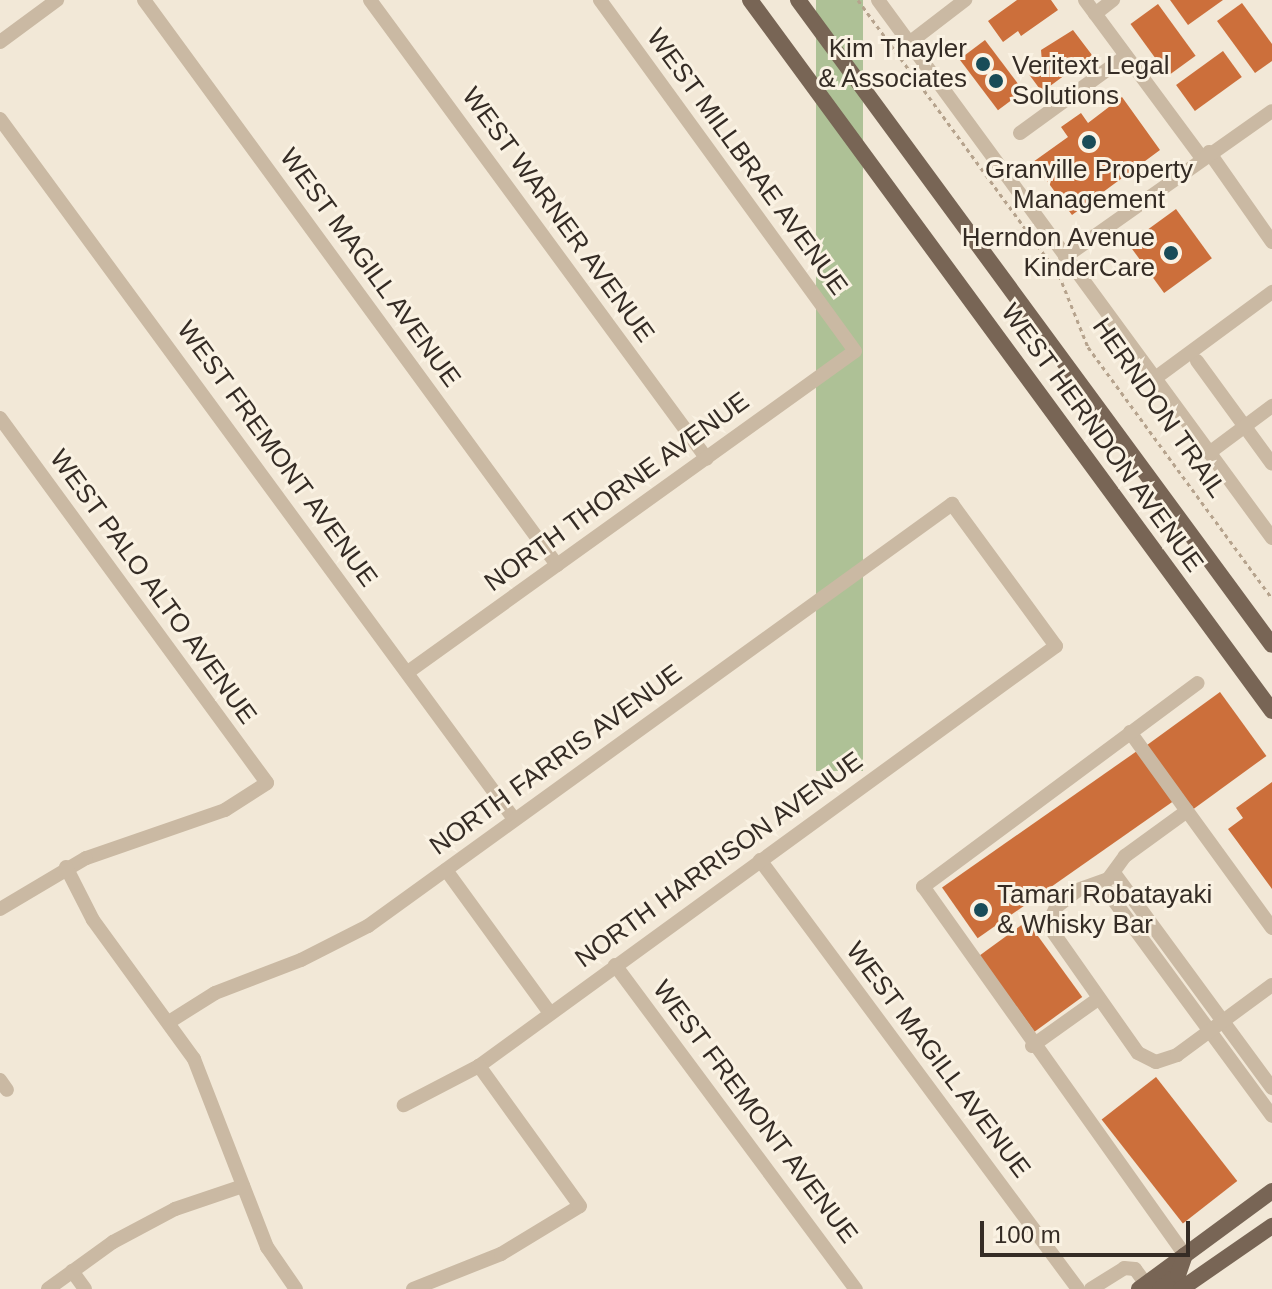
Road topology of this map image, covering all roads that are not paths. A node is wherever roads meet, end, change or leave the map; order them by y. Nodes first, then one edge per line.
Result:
1 (57, 0) edge
2 (144, 0) edge
3 (370, 0) edge
4 (600, 0) edge
5 (750, 0) edge
6 (798, 0) edge
7 (878, 0) edge
8 (965, 0) edge
9 (1085, 0) edge
10 (1113, 0) edge
11 (1095, 14) junction
12 (0, 42) edge
13 (909, 43) junction
14 (1126, 56) junction
15 (1272, 111) edge
16 (0, 119) edge
17 (1020, 133) dead end
18 (1205, 154) junction
19 (1272, 242) edge
20 (1065, 257) junction
21 (1272, 292) edge
22 (855, 351) joint
23 (1197, 361) dead end
24 (1154, 379) junction
25 (1272, 406) edge
26 (0, 418) edge
27 (1244, 426) junction
28 (1209, 453) junction
29 (707, 459) junction
30 (1272, 464) edge
31 (952, 504) joint
32 (1272, 538) edge
33 (557, 565) junction
34 (1272, 645) edge
35 (408, 672) junction
36 (1198, 683) dead end
37 (1272, 711) edge
38 (1130, 732) junction
39 (1187, 811) junction
40 (514, 819) junction
41 (760, 860) junction
42 (66, 867) junction
43 (446, 870) junction
44 (1114, 873) junction
45 (1101, 883) junction
46 (0, 909) edge
47 (1272, 928) edge
48 (615, 965) junction
49 (1272, 985) edge
50 (1098, 999) junction
51 (550, 1013) junction
52 (169, 1022) junction
53 (1223, 1022) junction
54 (1209, 1031) junction
55 (1032, 1046) junction
56 (479, 1066) junction
57 (1272, 1088) edge
58 (404, 1105) dead end
59 (1272, 1116) edge
60 (243, 1186) junction
61 (1272, 1191) edge
62 (1272, 1226) edge
63 (1185, 1255) junction
64 (72, 1271) junction
65 (1148, 1287) edge
66 (48, 1289) edge
67 (85, 1289) edge
68 (296, 1289) edge
69 (413, 1289) edge
70 (856, 1289) edge
71 (1078, 1289) edge
72 (1091, 1289) edge
73 (1181, 1289) edge

1 - 12 street
2 - 33 street, WEST MAGILL AVENUE
3 - 29 street, WEST WARNER AVENUE
4 - 22 street, WEST MILLBRAE AVENUE
5 - 37 main road, WEST HERNDON AVENUE
6 - 34 main road, WEST HERNDON AVENUE
7 - 13 street
8 - 13 street
9 - 11 street
10 - 11 street
11 - 14 street
13 - 20 street
14 - 17 street
14 - 18 street
15 - 18 street
16 - 35 street, WEST FREMONT AVENUE
18 - 19 street
18 - 20 street
20 - 24 street
21 - 24 street
22 - 29 street, NORTH THORNE AVENUE
23 - 27 street
24 - 28 street
25 - 27 street
26 - 42 street, WEST PALO ALTO AVENUE
27 - 28 street
27 - 30 street
28 - 32 street
29 - 33 street, NORTH THORNE AVENUE
31 - 40 street, NORTH FARRIS AVENUE
31 - 41 street, NORTH HARRISON AVENUE
33 - 35 street, NORTH THORNE AVENUE
35 - 40 street, WEST FREMONT AVENUE
36 - 38 street
38 - 39 street
38 - 55 street
39 - 44 street
39 - 47 street
40 - 43 street, NORTH FARRIS AVENUE
41 - 48 street, NORTH HARRISON AVENUE
41 - 71 street, WEST MAGILL AVENUE
42 - 46 street
42 - 52 street
43 - 51 street
43 - 52 street, NORTH FARRIS AVENUE
44 - 45 street
44 - 53 street
45 - 50 street
45 - 54 street
48 - 51 street, NORTH HARRISON AVENUE
48 - 70 street, WEST FREMONT AVENUE
49 - 53 street
50 - 54 street
50 - 55 street
51 - 56 street, NORTH HARRISON AVENUE
52 - 60 street
53 - 54 street
53 - 57 street
54 - 59 street
55 - 63 street
56 - 58 street, NORTH HARRISON AVENUE
56 - 69 street
60 - 64 street
60 - 68 street
61 - 63 main road
62 - 73 main road
63 - 65 main road
64 - 66 street
64 - 67 street
65 - 72 street

